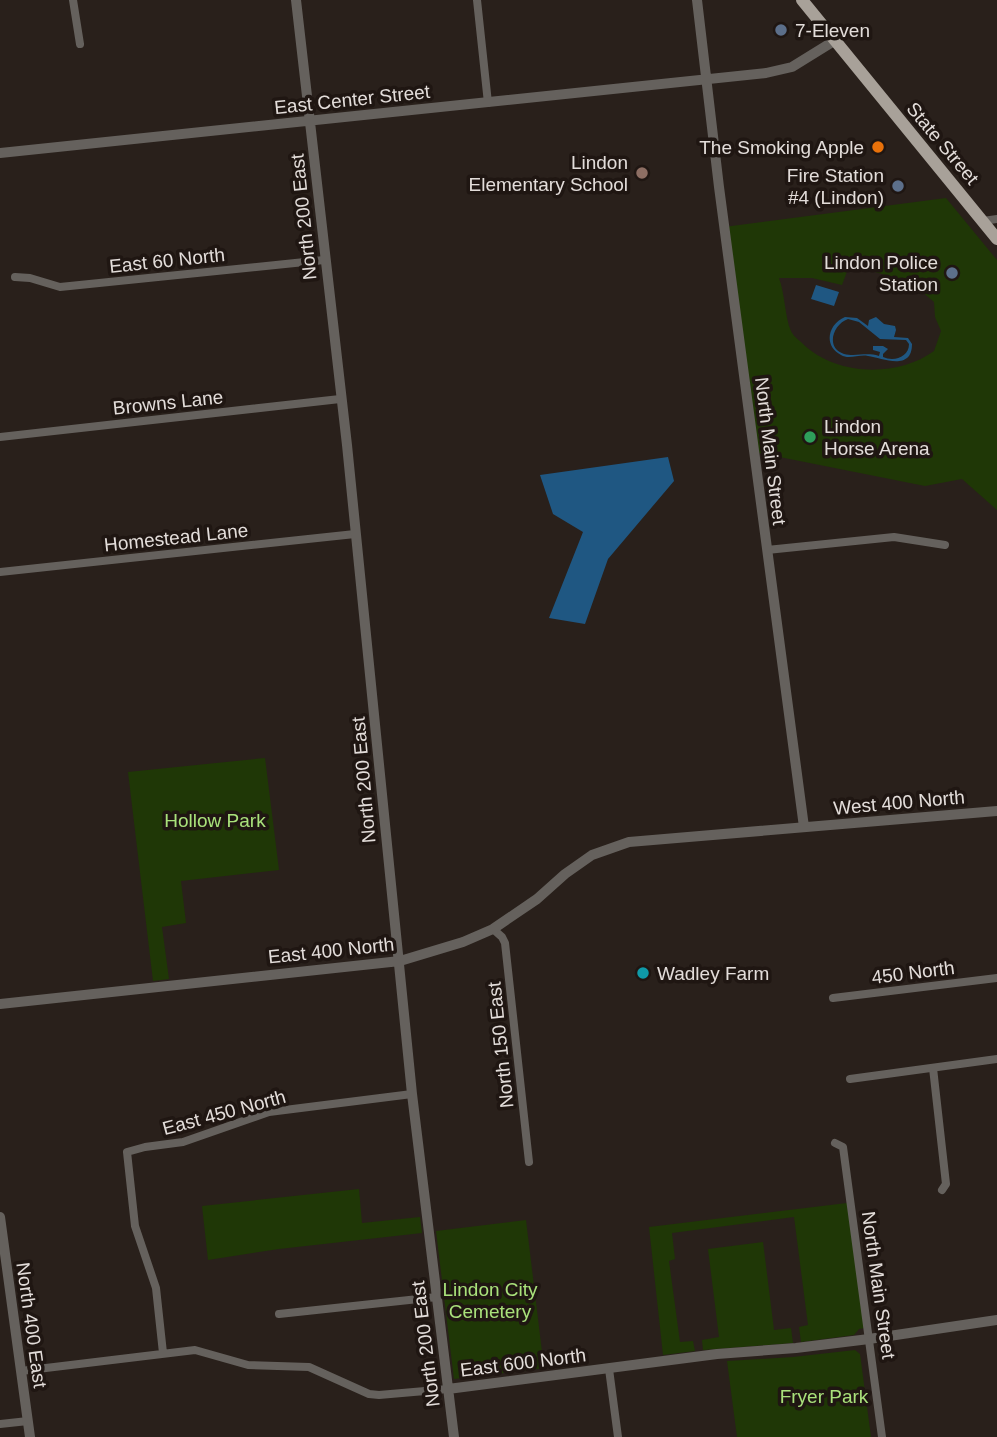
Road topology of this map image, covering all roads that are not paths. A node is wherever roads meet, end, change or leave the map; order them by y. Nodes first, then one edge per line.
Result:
1 (73, 0) edge
2 (296, 0) edge
3 (477, 0) edge
4 (697, 0) edge
5 (802, 0) edge
6 (834, 41) junction
7 (80, 44) dead end
8 (706, 79) junction
9 (488, 103) junction
10 (310, 120) junction
11 (0, 153) edge
12 (997, 219) edge
13 (982, 221) junction
14 (997, 239) edge
15 (324, 260) junction
16 (15, 277) dead end
17 (340, 398) junction
18 (0, 437) edge
19 (355, 534) junction
20 (945, 545) dead end
21 (767, 550) junction
22 (0, 572) edge
23 (997, 810) edge
24 (804, 828) junction
25 (493, 929) junction
26 (400, 961) junction
27 (997, 978) edge
28 (833, 998) dead end
29 (0, 1004) edge
30 (997, 1059) edge
31 (933, 1068) junction
32 (850, 1079) dead end
33 (412, 1094) junction
34 (835, 1143) dead end
35 (529, 1162) dead end
36 (942, 1191) dead end
37 (0, 1219) edge
38 (437, 1297) junction
39 (279, 1314) dead end
40 (997, 1321) edge
41 (869, 1339) junction
42 (163, 1353) junction
43 (609, 1369) junction
44 (21, 1371) junction
45 (448, 1389) junction
46 (28, 1421) junction
47 (0, 1424) edge
48 (30, 1437) edge
49 (454, 1437) edge
50 (618, 1437) edge
51 (882, 1437) edge

1 - 7 street
2 - 10 street, North 200 East
3 - 9 street
4 - 8 street, North Main Street
5 - 6 main road
6 - 8 street, East Center Street
6 - 13 main road, State Street
8 - 9 street, East Center Street
8 - 21 street, North Main Street
9 - 10 street, East Center Street
10 - 11 street, East Center Street
10 - 15 street, North 200 East
12 - 13 street
13 - 14 main road, State Street
15 - 16 street, East 60 North
15 - 17 street, North 200 East
17 - 18 street, Browns Lane
17 - 19 street, North 200 East
19 - 22 street, Homestead Lane
19 - 26 street, North 200 East
20 - 21 street
21 - 24 street, North Main Street
23 - 24 street, West 400 North
24 - 25 street, East 400 North
25 - 26 street, East 400 North
25 - 35 street, North 150 East
26 - 29 street, East 400 North
26 - 33 street, North 200 East
27 - 28 street, 450 North
30 - 31 street
31 - 32 street
31 - 36 street
33 - 38 street, North 200 East
33 - 42 street, East 450 North
34 - 41 street, North Main Street
37 - 44 street, North 400 East
38 - 39 street
38 - 45 street, North 200 East
40 - 41 street, East 600 North
41 - 43 street, East 600 North
41 - 51 street, North Main Street
42 - 44 street, East 600 North
42 - 45 street, East 600 North
43 - 45 street, East 600 North
43 - 50 street
44 - 46 street, North 400 East
45 - 49 street, North 200 East
46 - 47 street
46 - 48 street, North 400 East

